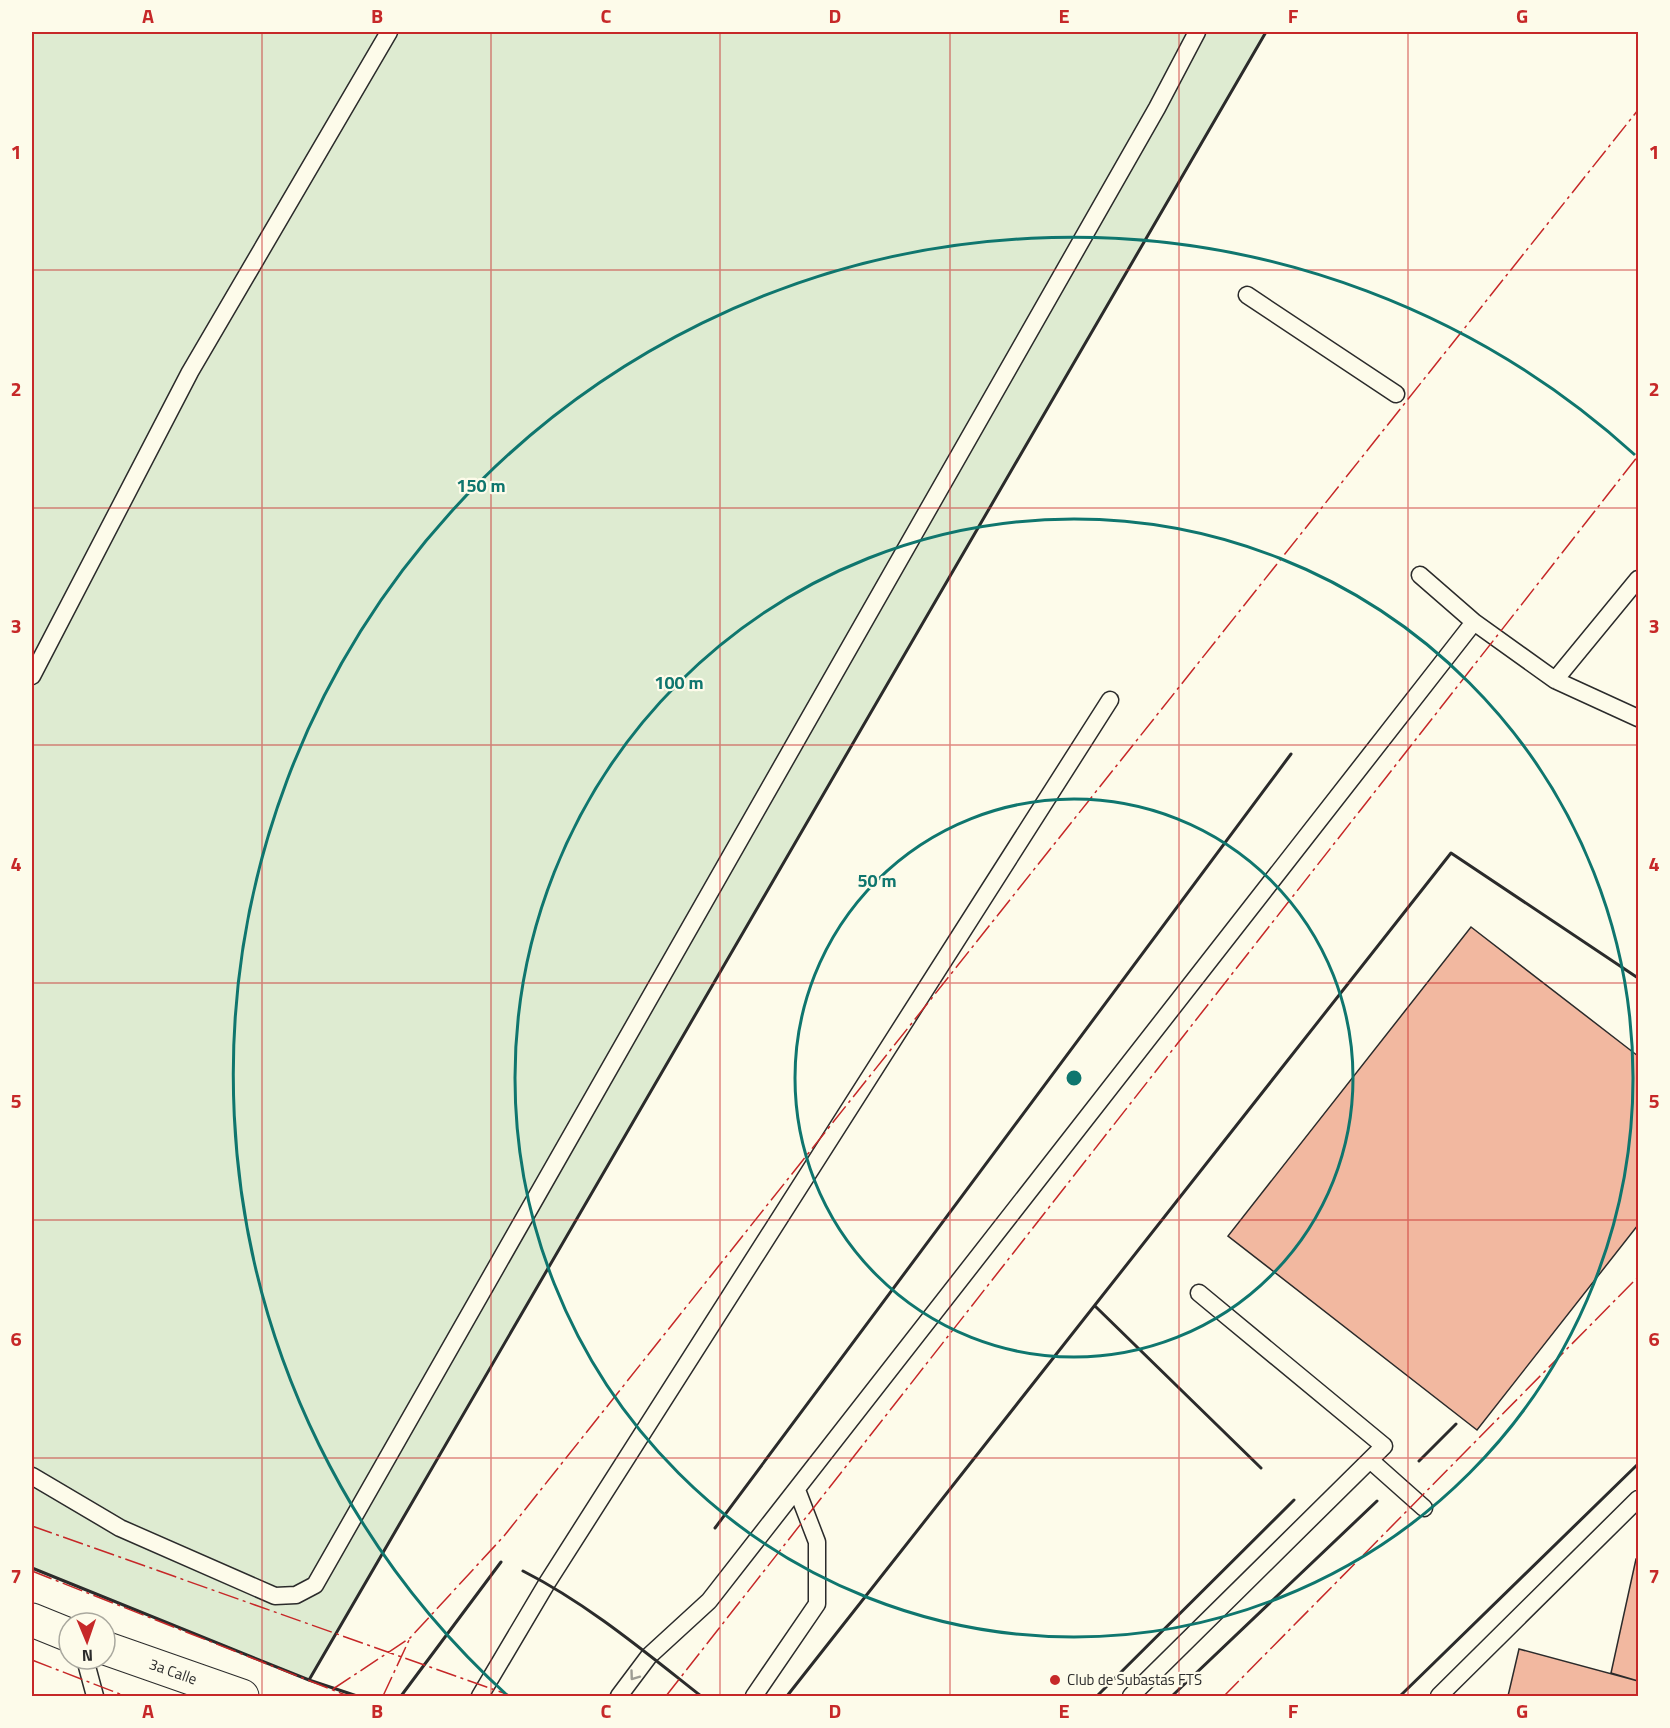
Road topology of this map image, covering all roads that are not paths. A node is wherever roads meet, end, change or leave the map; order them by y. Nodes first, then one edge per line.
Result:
1 (389, 32) edge
2 (1197, 32) edge
3 (1247, 295) dead end
4 (1396, 394) dead end
5 (1420, 575) dead end
6 (1638, 579) edge
7 (1474, 622) junction
8 (32, 676) edge
9 (1555, 680) junction
10 (1110, 700) dead end
11 (1638, 718) edge
12 (1198, 1293) dead end
13 (1370, 1460) junction
14 (32, 1476) edge
15 (797, 1490) junction
16 (1638, 1499) edge
17 (1424, 1508) dead end
18 (32, 1620) edge
19 (57, 1630) edge
20 (117, 1652) edge
21 (88, 1671) edge
22 (95, 1696) edge
23 (242, 1696) edge
24 (480, 1696) edge
25 (619, 1696) edge
26 (753, 1696) edge
27 (1131, 1696) edge
28 (1439, 1696) edge

1 - 8 lane
2 - 14 lane
3 - 4 lane
5 - 7 lane
6 - 9 lane
7 - 9 lane
7 - 15 lane
9 - 11 lane
10 - 24 lane
12 - 13 lane
13 - 17 lane
13 - 27 lane
15 -> 25 lane
15 - 26 lane
16 - 28 lane
18 - 19 main road
20 - 23 main road, 3a Calle
21 - 22 lane

